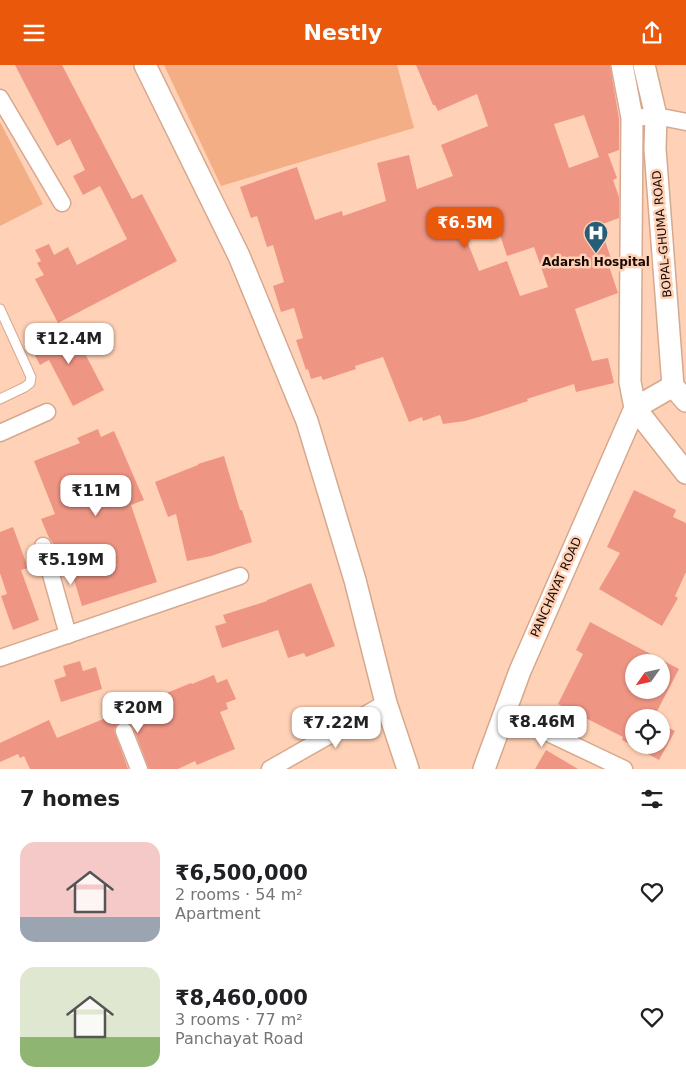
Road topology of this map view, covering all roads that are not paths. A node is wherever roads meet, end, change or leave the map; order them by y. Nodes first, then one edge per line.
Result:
1 (146, 65) edge
2 (622, 65) edge
3 (644, 65) edge
4 (0, 98) edge
5 (656, 116) junction
6 (632, 118) junction
7 (686, 122) edge
8 (62, 203) dead end
9 (0, 309) edge
10 (680, 393) edge
11 (0, 399) edge
12 (634, 408) junction
13 (47, 412) dead end
14 (0, 433) edge
15 (686, 473) edge
16 (43, 546) dead end
17 (240, 576) dead end
18 (68, 635) junction
19 (0, 658) edge
20 (386, 703) junction
21 (504, 713) junction
22 (124, 731) dead end
23 (591, 763) edge
24 (139, 769) edge
25 (270, 769) edge
26 (408, 769) edge
27 (484, 769) edge
28 (624, 769) edge

1 - 20 street
2 - 6 street
3 - 5 street, BOPAL-GHUMA ROAD
4 - 8 street
5 - 6 street
5 - 7 street
5 - 10 street, BOPAL-GHUMA ROAD
6 - 12 street
9 - 11 lane
10 - 12 street
12 - 15 street
12 - 21 street, PANCHAYAT ROAD
13 - 14 street
16 - 18 street
17 - 18 street
18 - 19 street
20 - 25 street
20 - 26 street
21 - 23 street
21 - 27 street, PANCHAYAT ROAD
22 - 24 street
23 - 28 street

